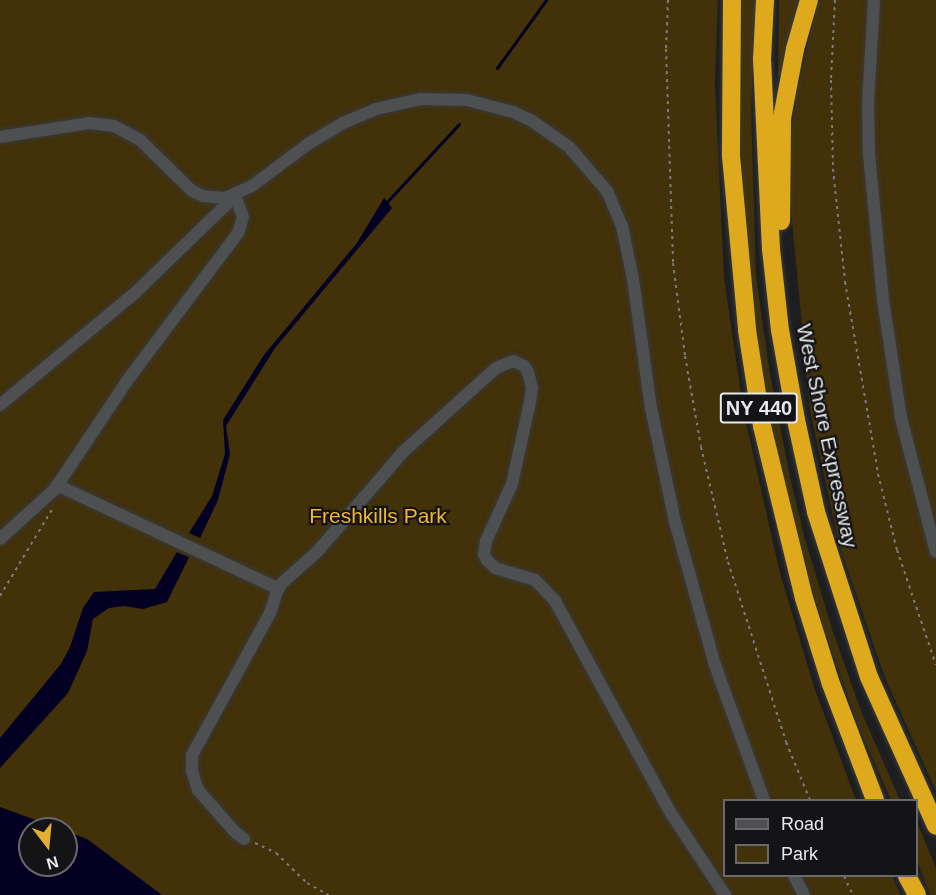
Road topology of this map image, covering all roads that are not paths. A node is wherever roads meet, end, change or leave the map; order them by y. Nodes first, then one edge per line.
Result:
1 (732, 0) edge
2 (765, 0) edge
3 (809, 0) edge
4 (874, 0) edge
5 (0, 136) edge
6 (235, 196) junction
7 (0, 405) edge
8 (796, 420) junction
9 (57, 485) junction
10 (0, 538) edge
11 (936, 552) edge
12 (279, 588) junction
13 (763, 799) edge
14 (874, 799) edge
15 (936, 826) edge
16 (244, 839) road end
17 (795, 877) edge
18 (908, 877) edge
19 (725, 895) edge
20 (804, 895) edge
21 (916, 895) edge

1 - 14 highway, NY 440
2 - 8 highway, West Shore Expressway / NY 440
3 - 8 highway
4 - 11 lane
5 - 6 lane
6 - 7 lane
6 - 9 lane
6 - 13 lane
8 - 15 highway, West Shore Expressway / NY 440
9 - 10 lane
9 - 12 lane
12 - 16 lane
12 - 19 lane
17 - 20 lane
18 - 21 highway

